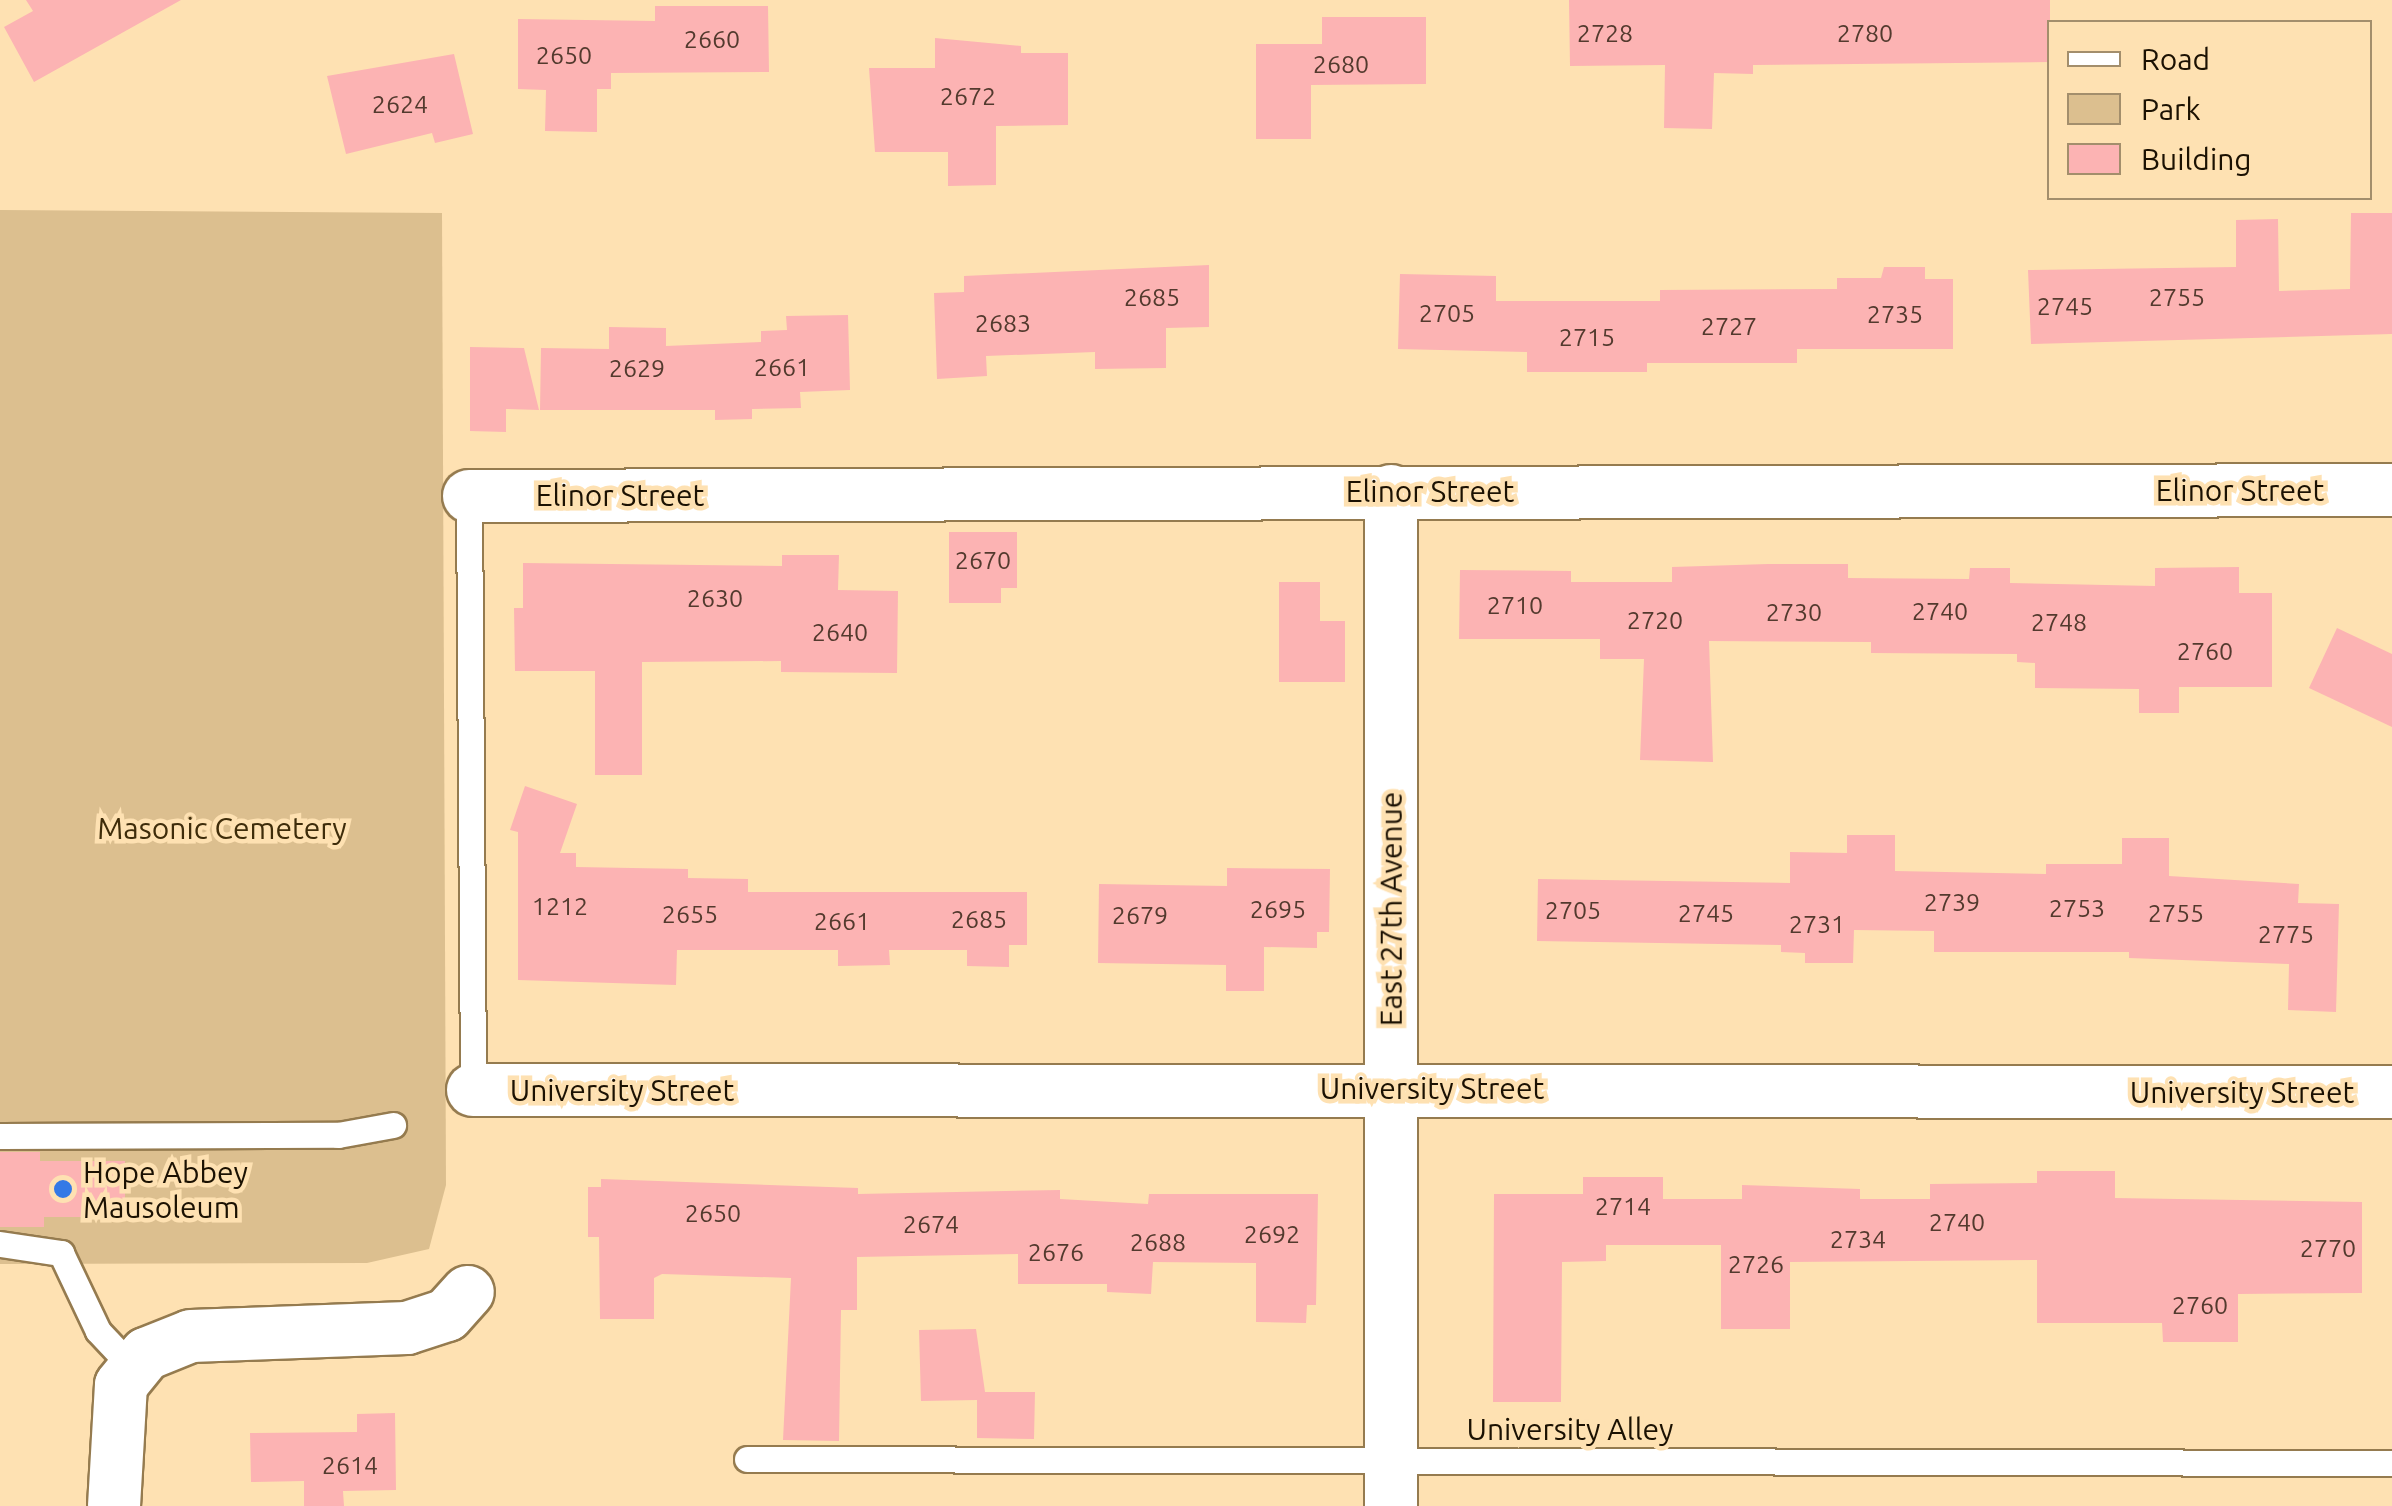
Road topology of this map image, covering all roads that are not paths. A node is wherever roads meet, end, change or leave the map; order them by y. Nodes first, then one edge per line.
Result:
1 (2392, 490) edge
2 (1391, 491) junction
3 (469, 496) joint
4 (1391, 1088) junction
5 (473, 1090) joint
6 (2392, 1092) edge
7 (392, 1126) dead end
8 (0, 1136) edge
9 (0, 1244) edge
10 (468, 1292) dead end
11 (131, 1366) junction
12 (747, 1459) dead end
13 (2392, 1463) edge
14 (1391, 1484) edge
15 (114, 1506) edge

1 - 2 street, Elinor Street
2 - 3 street, Elinor Street
2 - 4 street, East 27th Avenue
3 - 5 lane
4 - 5 street, University Street
4 - 6 street, University Street
4 - 14 street, East 27th Avenue
7 - 8 lane
9 - 11 lane
10 - 11 street
11 - 15 street
12 - 14 lane, University Alley
13 - 14 lane, University Alley

